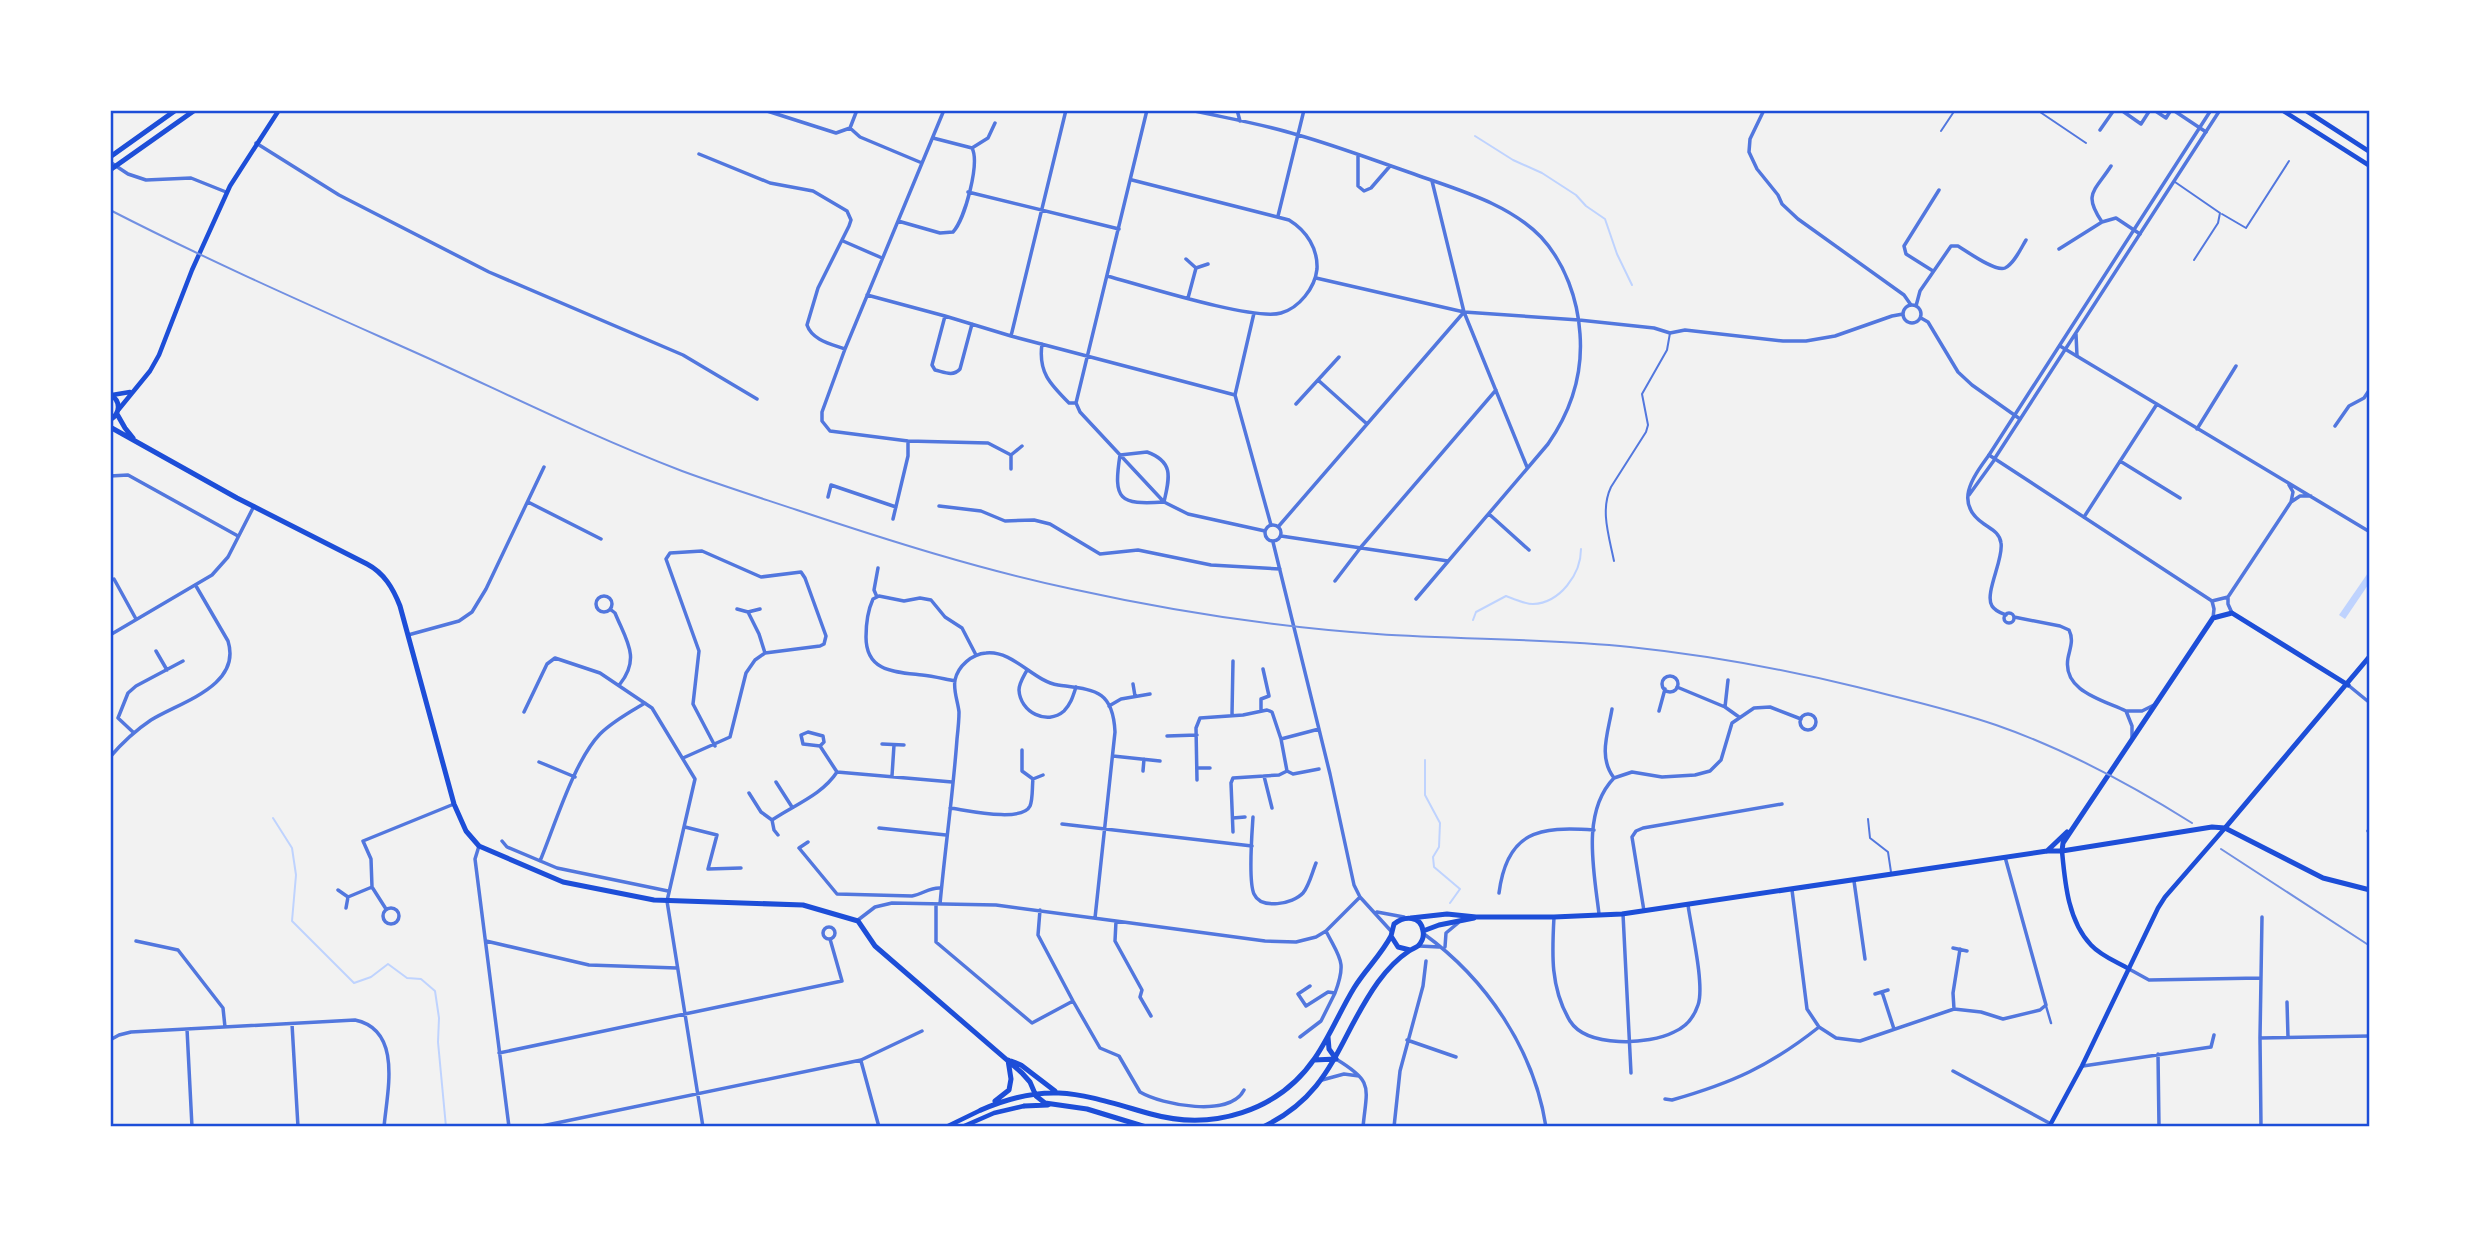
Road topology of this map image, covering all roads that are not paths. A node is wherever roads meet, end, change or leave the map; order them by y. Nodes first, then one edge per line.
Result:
1 (176, 110) edge
2 (195, 110) edge
3 (279, 110) edge
4 (857, 110) edge
5 (944, 110) edge
6 (1066, 110) edge
7 (1147, 110) edge
8 (1190, 110) edge
9 (1237, 110) edge
10 (1304, 110) edge
11 (1764, 110) edge
12 (1955, 110) edge
13 (2037, 110) edge
14 (2114, 110) edge
15 (2121, 110) edge
16 (2152, 110) edge
17 (2172, 110) edge
18 (2211, 110) edge
19 (2220, 110) edge
20 (2282, 110) edge
21 (2305, 110) edge
22 (767, 111) edge
23 (1211, 112) edge
24 (1240, 121) junction
25 (995, 123) dead end
26 (850, 128) junction
27 (2200, 128) junction
28 (2100, 130) dead end
29 (1941, 131) dead end
30 (2206, 132) junction
31 (1298, 135) junction
32 (933, 138) junction
33 (256, 143) junction
34 (2087, 143) dead end
35 (972, 148) junction
36 (2370, 152) edge
37 (699, 154) dead end
38 (113, 155) edge
39 (1358, 155) junction
40 (2289, 161) dead end
41 (110, 162) edge
42 (922, 163) junction
43 (1390, 166) junction
44 (2111, 166) dead end
45 (2370, 166) edge
46 (110, 170) edge
47 (1132, 180) junction
48 (1432, 181) junction
49 (2174, 182) junction
50 (1939, 190) dead end
51 (968, 192) junction
52 (227, 193) junction
53 (1042, 211) junction
54 (2220, 213) junction
55 (1278, 216) junction
56 (898, 221) junction
57 (2102, 222) junction
58 (1119, 229) junction
59 (2133, 229) junction
60 (2140, 234) junction
61 (2026, 240) dead end
62 (843, 241) junction
63 (2059, 249) dead end
64 (882, 258) junction
65 (1186, 259) dead end
66 (2194, 260) dead end
67 (1208, 264) dead end
68 (1196, 268) junction
69 (1933, 271) junction
70 (1107, 276) junction
71 (1316, 278) junction
72 (867, 295) junction
73 (1188, 298) junction
74 (1913, 306) junction
75 (1254, 313) junction
76 (1464, 313) junction
77 (1903, 314) junction
78 (945, 316) junction
79 (1921, 318) junction
80 (1579, 320) junction
81 (972, 324) junction
82 (2076, 332) junction
83 (1670, 333) junction
84 (1011, 337) junction
85 (1042, 344) junction
86 (2060, 346) junction
87 (845, 349) junction
88 (2066, 349) junction
89 (1087, 356) junction
90 (1339, 356) dead end
91 (2077, 356) junction
92 (2236, 366) dead end
93 (1318, 380) junction
94 (2370, 389) edge
95 (1496, 390) junction
96 (131, 391) junction
97 (111, 395) edge
98 (1235, 395) junction
99 (757, 399) dead end
100 (1076, 403) junction
101 (1296, 404) dead end
102 (2157, 404) junction
103 (118, 412) junction
104 (2015, 415) junction
105 (2020, 419) junction
106 (110, 420) edge
107 (1367, 424) junction
108 (2335, 426) dead end
109 (110, 427) edge
110 (2197, 429) junction
111 (134, 438) junction
112 (908, 441) junction
113 (1022, 446) dead end
114 (1011, 455) junction
115 (1120, 455) junction
116 (1989, 455) junction
117 (1995, 459) junction
118 (2120, 461) junction
119 (544, 467) dead end
120 (1528, 468) junction
121 (1011, 469) dead end
122 (110, 476) edge
123 (2288, 483) junction
124 (2312, 496) junction
125 (828, 497) dead end
126 (1968, 497) junction
127 (2180, 499) dead end
128 (527, 502) junction
129 (1164, 502) junction
130 (2291, 502) junction
131 (254, 506) junction
132 (939, 506) dead end
133 (896, 507) junction
134 (1489, 514) junction
135 (2083, 517) junction
136 (893, 519) dead end
137 (1270, 525) junction
138 (1278, 527) junction
139 (1265, 531) junction
140 (2370, 532) edge
141 (239, 536) junction
142 (1281, 536) junction
143 (601, 539) dead end
144 (1273, 542) junction
145 (1361, 547) junction
146 (1529, 550) dead end
147 (1448, 561) junction
148 (1614, 561) dead end
149 (878, 568) dead end
150 (1280, 569) junction
151 (114, 579) dead end
152 (1335, 581) dead end
153 (196, 586) junction
154 (877, 597) junction
155 (2228, 597) junction
156 (1416, 599) dead end
157 (2212, 601) junction
158 (610, 609) junction
159 (737, 609) dead end
160 (760, 609) dead end
161 (748, 612) junction
162 (2232, 613) junction
163 (2006, 615) junction
164 (2014, 617) junction
165 (2213, 618) junction
166 (136, 619) junction
167 (110, 635) edge
168 (408, 635) junction
169 (156, 651) dead end
170 (765, 653) junction
171 (976, 655) junction
172 (2370, 656) edge
173 (183, 661) dead end
174 (1233, 661) dead end
175 (1263, 669) dead end
176 (167, 670) junction
177 (1027, 670) junction
178 (1728, 680) dead end
179 (955, 681) junction
180 (620, 684) junction
181 (1133, 684) dead end
182 (2348, 685) junction
183 (1076, 687) junction
184 (1677, 687) junction
185 (1664, 689) junction
186 (1150, 694) dead end
187 (1135, 696) junction
188 (645, 703) junction
189 (2370, 703) edge
190 (2155, 704) junction
191 (1109, 706) junction
192 (1725, 707) junction
193 (1612, 709) dead end
194 (1261, 711) junction
195 (1659, 711) dead end
196 (2126, 711) junction
197 (524, 712) dead end
198 (1232, 714) junction
199 (1738, 717) junction
200 (118, 718) junction
201 (1801, 719) junction
202 (110, 723) edge
203 (1320, 729) junction
204 (134, 733) junction
205 (1167, 736) dead end
206 (1197, 736) junction
207 (2132, 739) junction
208 (1281, 740) junction
209 (882, 744) dead end
210 (894, 745) junction
211 (904, 745) dead end
212 (715, 746) junction
213 (820, 746) junction
214 (1022, 750) dead end
215 (1112, 756) junction
216 (110, 757) edge
217 (683, 758) junction
218 (1144, 759) junction
219 (1160, 761) dead end
220 (539, 762) dead end
221 (1198, 768) junction
222 (1210, 768) dead end
223 (1319, 769) dead end
224 (1143, 771) dead end
225 (1287, 771) junction
226 (837, 772) junction
227 (1043, 775) dead end
228 (891, 776) junction
229 (1264, 776) junction
230 (575, 777) junction
231 (1614, 778) junction
232 (1033, 779) junction
233 (1197, 780) dead end
234 (776, 782) dead end
235 (952, 782) junction
236 (750, 793) dead end
237 (454, 804) junction
238 (1782, 804) dead end
239 (792, 807) junction
240 (950, 808) junction
241 (1272, 808) dead end
242 (1245, 817) dead end
243 (1253, 817) dead end
244 (1233, 818) junction
245 (1868, 819) dead end
246 (772, 820) junction
247 (1062, 824) dead end
248 (2075, 824) junction
249 (685, 827) junction
250 (879, 828) dead end
251 (2225, 828) junction
252 (1104, 829) junction
253 (1594, 830) junction
254 (1233, 832) dead end
255 (778, 835) dead end
256 (946, 835) junction
257 (502, 841) dead end
258 (808, 842) dead end
259 (479, 846) junction
260 (1252, 846) junction
261 (2047, 851) junction
262 (2062, 851) junction
263 (2005, 858) junction
264 (540, 861) junction
265 (1316, 863) dead end
266 (741, 868) dead end
267 (1892, 875) junction
268 (1854, 881) junction
269 (372, 887) junction
270 (941, 888) junction
271 (338, 890) dead end
272 (1792, 890) junction
273 (2370, 890) edge
274 (668, 891) junction
275 (1499, 893) dead end
276 (348, 897) junction
277 (1360, 897) junction
278 (667, 901) junction
279 (938, 904) junction
280 (1688, 905) junction
281 (346, 908) dead end
282 (386, 909) junction
283 (1040, 910) junction
284 (1643, 911) junction
285 (1375, 912) junction
286 (1622, 914) junction
287 (1599, 916) junction
288 (1476, 917) junction
289 (1554, 917) junction
290 (2262, 917) dead end
291 (1095, 918) junction
292 (1409, 918) junction
293 (858, 921) junction
294 (1115, 921) junction
295 (1459, 922) junction
296 (1326, 930) junction
297 (1423, 932) junction
298 (1391, 934) junction
299 (830, 939) dead end
300 (136, 941) dead end
301 (485, 941) junction
302 (1418, 946) junction
303 (1443, 948) junction
304 (1953, 948) dead end
305 (1960, 949) junction
306 (1410, 950) junction
307 (1967, 951) dead end
308 (1865, 959) dead end
309 (1426, 961) dead end
310 (677, 968) junction
311 (2129, 969) junction
312 (2261, 978) junction
313 (1310, 986) dead end
314 (1888, 990) dead end
315 (1882, 992) junction
316 (1335, 993) junction
317 (1875, 994) dead end
318 (1073, 1001) junction
319 (2287, 1002) dead end
320 (2046, 1005) junction
321 (1954, 1009) junction
322 (684, 1014) junction
323 (1151, 1016) dead end
324 (292, 1023) junction
325 (2051, 1023) dead end
326 (225, 1027) junction
327 (1819, 1027) junction
328 (187, 1029) junction
329 (1894, 1029) junction
330 (922, 1031) dead end
331 (1329, 1035) junction
332 (2214, 1035) dead end
333 (2370, 1036) edge
334 (1300, 1037) dead end
335 (2288, 1037) junction
336 (2260, 1038) junction
337 (110, 1040) edge
338 (1407, 1040) junction
339 (1629, 1040) junction
340 (499, 1053) junction
341 (2158, 1054) junction
342 (1456, 1057) dead end
343 (1336, 1059) junction
344 (861, 1060) junction
345 (1008, 1060) junction
346 (1314, 1060) junction
347 (2082, 1066) junction
348 (1953, 1070) dead end
349 (1631, 1073) dead end
350 (1361, 1076) junction
351 (1322, 1080) junction
352 (1244, 1090) dead end
353 (1055, 1091) junction
354 (1034, 1093) junction
355 (697, 1094) junction
356 (1665, 1099) dead end
357 (1051, 1104) junction
358 (1024, 1106) junction
359 (981, 1110) junction
360 (2050, 1125) edge
361 (192, 1127) edge
362 (298, 1127) edge
363 (384, 1127) edge
364 (509, 1127) edge
365 (537, 1127) edge
366 (702, 1127) edge
367 (879, 1127) edge
368 (946, 1127) edge
369 (962, 1127) edge
370 (1146, 1127) edge
371 (1263, 1127) edge
372 (1363, 1127) edge
373 (1394, 1127) edge
374 (1546, 1127) edge
375 (2159, 1127) edge
376 (2261, 1127) edge

1 - 38 main road
2 - 46 main road
3 - 33 main road
4 - 26 street
5 - 32 street
6 - 53 street
7 - 47 street
8 - 23 street
9 - 24 street
10 - 31 street
11 - 74 street
12 - 29 lane
13 - 34 lane
14 - 28 street
15 - 16 street
16 - 17 street
17 - 27 street
18 - 27 street
19 - 30 street
20 - 45 main road
21 - 36 main road
22 - 26 street
23 - 24 street
24 - 31 street
25 - 35 street
26 - 42 street
27 - 30 street
27 - 59 street
30 - 49 street
31 - 39 street
31 - 55 street
32 - 35 street
32 - 42 street
33 - 52 main road
33 - 99 street
35 - 51 street
37 - 62 street
39 - 43 street
39 - 43 street
40 - 54 lane
41 - 52 street
42 - 56 street
43 - 48 street
44 - 57 street
47 - 55 street
47 - 58 street
48 - 76 street
48 - 80 street
49 - 54 lane
49 - 60 street
50 - 69 street
51 - 53 street
51 - 56 street
52 - 96 main road
53 - 58 street
53 - 84 street
54 - 66 lane
55 - 71 street
56 - 64 street
57 - 59 street
57 - 63 street
58 - 70 street
59 - 60 street
59 - 86 street
60 - 82 street
61 - 69 street
62 - 64 street
62 - 87 street
64 - 72 street
65 - 68 street
67 - 68 street
68 - 73 street
69 - 74 street
70 - 73 street
70 - 89 street
71 - 75 street
71 - 76 street
72 - 78 street
72 - 87 street
73 - 75 street
74 - 77 street
74 - 79 street
75 - 98 street
76 - 80 street
76 - 95 street
76 - 107 street
77 - 79 street
77 - 83 street
78 - 81 street
78 - 81 street
79 - 104 street
80 - 83 street
80 - 120 street
81 - 84 street
82 - 88 street
82 - 91 street
83 - 148 lane
84 - 85 street
85 - 89 street
85 - 100 street
86 - 88 street
86 - 104 street
87 - 112 street
88 - 91 street
88 - 105 street
89 - 98 street
89 - 100 street
90 - 93 street
91 - 102 street
92 - 110 street
93 - 101 street
93 - 107 street
94 - 108 street
95 - 120 street
95 - 145 street
96 - 97 main road
96 - 103 main road
97 - 103 main road
98 - 137 street
100 - 115 street
102 - 110 street
102 - 118 street
103 - 106 main road
103 - 111 main road
104 - 105 street
104 - 116 street
105 - 117 street
107 - 138 street
109 - 111 main road
110 - 123 street
111 - 131 main road
112 - 114 street
112 - 133 street
113 - 114 street
114 - 121 street
115 - 129 street
115 - 129 street
115 - 129 street
116 - 117 street
116 - 126 street
117 - 126 street
117 - 135 street
118 - 127 street
118 - 135 street
119 - 128 street
120 - 134 street
122 - 141 street
123 - 124 street
123 - 130 street
124 - 130 street
124 - 140 street
125 - 133 street
126 - 163 street
128 - 143 street
128 - 168 street
129 - 139 street
130 - 155 street
131 - 141 street
131 - 168 main road
132 - 150 street
133 - 136 street
134 - 146 street
134 - 147 street
135 - 157 street
137 - 138 street
137 - 139 street
138 - 142 street
139 - 144 street
141 - 153 street
142 - 144 street
142 - 145 street
144 - 150 street
145 - 147 street
145 - 152 street
147 - 156 street
149 - 154 street
150 - 203 street
151 - 166 street
153 - 166 street
153 - 204 street
154 - 171 street
154 - 179 street
155 - 157 street
155 - 162 street
157 - 165 street
158 - 158 street
158 - 180 street
159 - 161 street
160 - 161 street
161 - 170 street
162 - 165 main road
162 - 182 main road
163 - 164 street
163 - 164 street
164 - 196 street
165 - 190 main road
166 - 167 street
168 - 237 main road
169 - 176 street
170 - 212 street
170 - 212 street
171 - 177 street
171 - 179 street
172 - 182 main road
173 - 176 street
174 - 198 street
175 - 194 street
176 - 200 street
177 - 183 street
177 - 183 street
178 - 192 street
179 - 235 street
180 - 188 street
180 - 197 street
181 - 187 street
182 - 189 street
182 - 251 main road
183 - 191 street
184 - 185 street
184 - 185 street
184 - 192 street
185 - 195 street
186 - 187 street
187 - 191 street
188 - 217 street
188 - 230 street
190 - 196 street
190 - 207 main road
191 - 215 street
192 - 199 street
193 - 231 street
194 - 198 street
194 - 208 street
196 - 207 street
198 - 206 street
199 - 201 street
199 - 231 street
200 - 202 street
200 - 204 street
201 - 201 street
203 - 208 street
203 - 277 street
204 - 216 street
205 - 206 street
206 - 221 street
207 - 248 main road
208 - 225 street
209 - 210 street
210 - 211 street
210 - 228 street
212 - 217 street
213 - 213 street
213 - 226 street
214 - 232 street
215 - 218 street
215 - 252 street
217 - 249 street
218 - 219 street
218 - 224 street
220 - 230 street
221 - 222 street
221 - 233 street
223 - 225 street
225 - 229 street
226 - 228 street
226 - 239 street
227 - 232 street
228 - 235 street
229 - 241 street
229 - 244 street
230 - 264 street
231 - 253 street
232 - 240 street
234 - 239 street
235 - 240 street
236 - 246 street
237 - 259 main road
237 - 269 street
238 - 284 street
239 - 246 street
240 - 256 street
242 - 244 street
243 - 260 street
244 - 254 street
245 - 267 lane
246 - 255 street
247 - 252 street
248 - 261 main road
248 - 262 main road
249 - 266 street
249 - 274 street
250 - 256 street
251 - 262 main road
251 - 273 main road
251 - 311 main road
252 - 260 street
252 - 291 street
253 - 275 street
253 - 287 street
256 - 270 street
257 - 264 street
258 - 270 street
259 - 278 main road
259 - 301 street
260 - 265 street
261 - 262 main road
261 - 263 main road
262 - 311 main road
263 - 267 main road
263 - 320 street
264 - 274 street
267 - 268 main road
268 - 272 main road
268 - 308 street
269 - 276 street
269 - 282 street
270 - 279 street
271 - 276 street
272 - 280 main road
272 - 327 street
274 - 278 street
276 - 281 street
277 - 285 street
277 - 296 street
278 - 293 main road
278 - 310 street
279 - 283 street
279 - 293 street
279 - 318 street
280 - 284 main road
280 - 339 street
282 - 282 street
283 - 291 street
283 - 318 street
284 - 286 main road
285 - 292 street
285 - 298 street
286 - 287 main road
286 - 339 street
287 - 289 main road
288 - 289 main road
288 - 292 main road
288 - 295 main road
289 - 339 street
290 - 312 street
291 - 294 street
292 - 297 main road
292 - 298 main road
293 - 345 main road
294 - 296 street
294 - 323 street
295 - 297 main road
295 - 303 street
296 - 316 street
297 - 302 main road
297 - 303 street
298 - 306 main road
298 - 331 main road
299 - 322 street
300 - 326 street
301 - 310 street
301 - 340 street
302 - 303 street
302 - 306 main road
303 - 374 street
304 - 305 street
305 - 307 street
305 - 321 street
306 - 343 main road
309 - 338 street
310 - 322 street
311 - 312 street
311 - 347 main road
312 - 336 street
313 - 316 street
314 - 315 street
315 - 317 street
315 - 329 street
316 - 334 street
318 - 352 street
319 - 335 street
320 - 321 street
320 - 325 street
321 - 329 street
322 - 340 street
322 - 355 street
324 - 326 street
324 - 362 street
324 - 363 street
326 - 328 street
327 - 329 street
327 - 356 street
328 - 337 street
328 - 361 street
330 - 344 street
331 - 343 main road
331 - 346 main road
332 - 341 street
333 - 335 street
335 - 336 street
336 - 376 street
338 - 342 street
338 - 373 street
339 - 349 street
340 - 364 street
341 - 347 street
341 - 375 street
343 - 346 main road
343 - 350 street
343 - 351 main road
344 - 355 street
344 - 367 street
345 - 353 main road
345 - 354 main road
345 - 359 main road
346 - 353 main road
347 - 360 main road
348 - 360 street
350 - 351 street
350 - 372 street
351 - 371 main road
353 - 354 main road
354 - 357 main road
354 - 358 main road
354 - 359 main road
355 - 365 street
355 - 366 street
357 - 358 main road
357 - 370 main road
358 - 369 main road
359 - 368 main road

